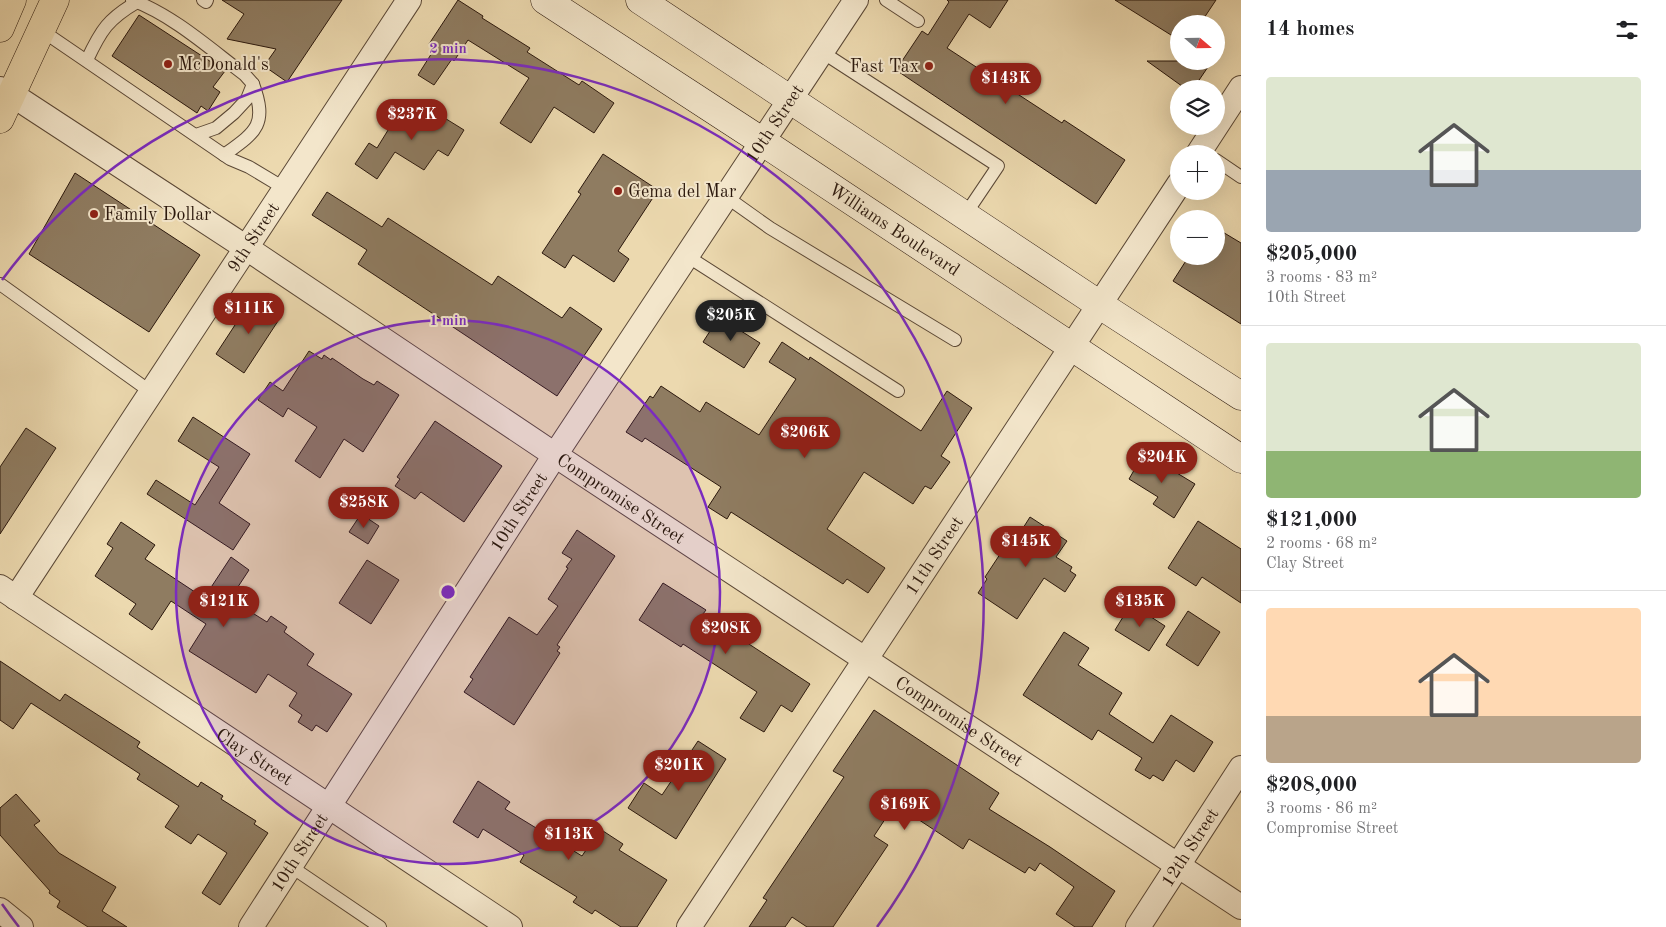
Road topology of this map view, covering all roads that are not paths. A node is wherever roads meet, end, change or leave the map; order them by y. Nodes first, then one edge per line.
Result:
1 (12, 0) edge
2 (55, 0) edge
3 (203, 0) edge
4 (207, 0) edge
5 (409, 0) edge
6 (545, 0) edge
7 (640, 0) edge
8 (856, 0) edge
9 (886, 0) edge
10 (135, 1) edge
11 (918, 21) dead end
12 (0, 28) edge
13 (41, 30) junction
14 (822, 52) junction
15 (87, 60) junction
16 (253, 84) junction
17 (1241, 88) edge
18 (6, 91) edge
19 (791, 99) junction
20 (0, 119) edge
21 (196, 136) junction
22 (763, 142) junction
23 (1211, 145) edge
24 (224, 155) junction
25 (1225, 166) edge
26 (1241, 177) edge
27 (284, 188) junction
28 (725, 196) junction
29 (1170, 198) edge
30 (965, 215) junction
31 (245, 247) junction
32 (687, 256) junction
33 (0, 284) edge
34 (1100, 305) junction
35 (955, 340) dead end
36 (1071, 347) junction
37 (898, 391) dead end
38 (151, 392) junction
39 (1241, 396) edge
40 (555, 455) junction
41 (1241, 459) edge
42 (8, 592) edge
43 (867, 660) junction
44 (1241, 768) edge
45 (328, 807) junction
46 (290, 866) junction
47 (1178, 866) junction
48 (1241, 907) edge
49 (0, 910) edge
50 (20, 927) edge
51 (251, 927) edge
52 (380, 927) edge
53 (510, 927) edge
54 (690, 927) edge
55 (1138, 927) edge

1 - 12 highway
2 - 13 highway
3 - 4 lane
5 - 27 street, 9th Street
6 - 22 main road, Williams Boulevard
7 - 19 main road
8 - 14 street, 10th Street
9 - 11 lane
10 - 15 lane
10 - 16 lane
13 - 15 lane
13 - 18 highway
14 - 19 street, 10th Street
14 - 30 lane
15 - 21 lane
16 - 21 lane
16 - 24 lane
17 - 23 street
18 - 20 highway
18 - 31 street, Compromise Street
19 - 22 street, 10th Street
19 - 30 main road
21 - 24 lane
22 - 28 street, 10th Street
22 - 36 main road, Williams Boulevard
24 - 27 lane
25 - 26 lane
27 - 31 street, 9th Street
28 - 32 street, 10th Street
28 - 35 lane
29 - 34 street, 11th Street
30 - 34 main road
31 - 38 street, 9th Street
31 - 40 street, Compromise Street
32 - 37 lane
32 - 40 street, 10th Street
33 - 38 lane
34 - 36 street, 11th Street
34 - 39 main road
36 - 41 main road, Williams Boulevard
36 - 43 street, 11th Street
38 - 42 street, 9th Street
40 - 43 street, Compromise Street
40 - 45 street, 10th Street
42 - 45 street, Clay Street
43 - 47 street, Compromise Street
43 - 54 street, 11th Street
44 - 47 street, 12th Street
45 - 46 street, 10th Street
45 - 53 street, Clay Street
46 - 51 street, 10th Street
46 - 52 lane
47 - 48 street, Compromise Street
47 - 55 street, 12th Street
49 - 50 street

